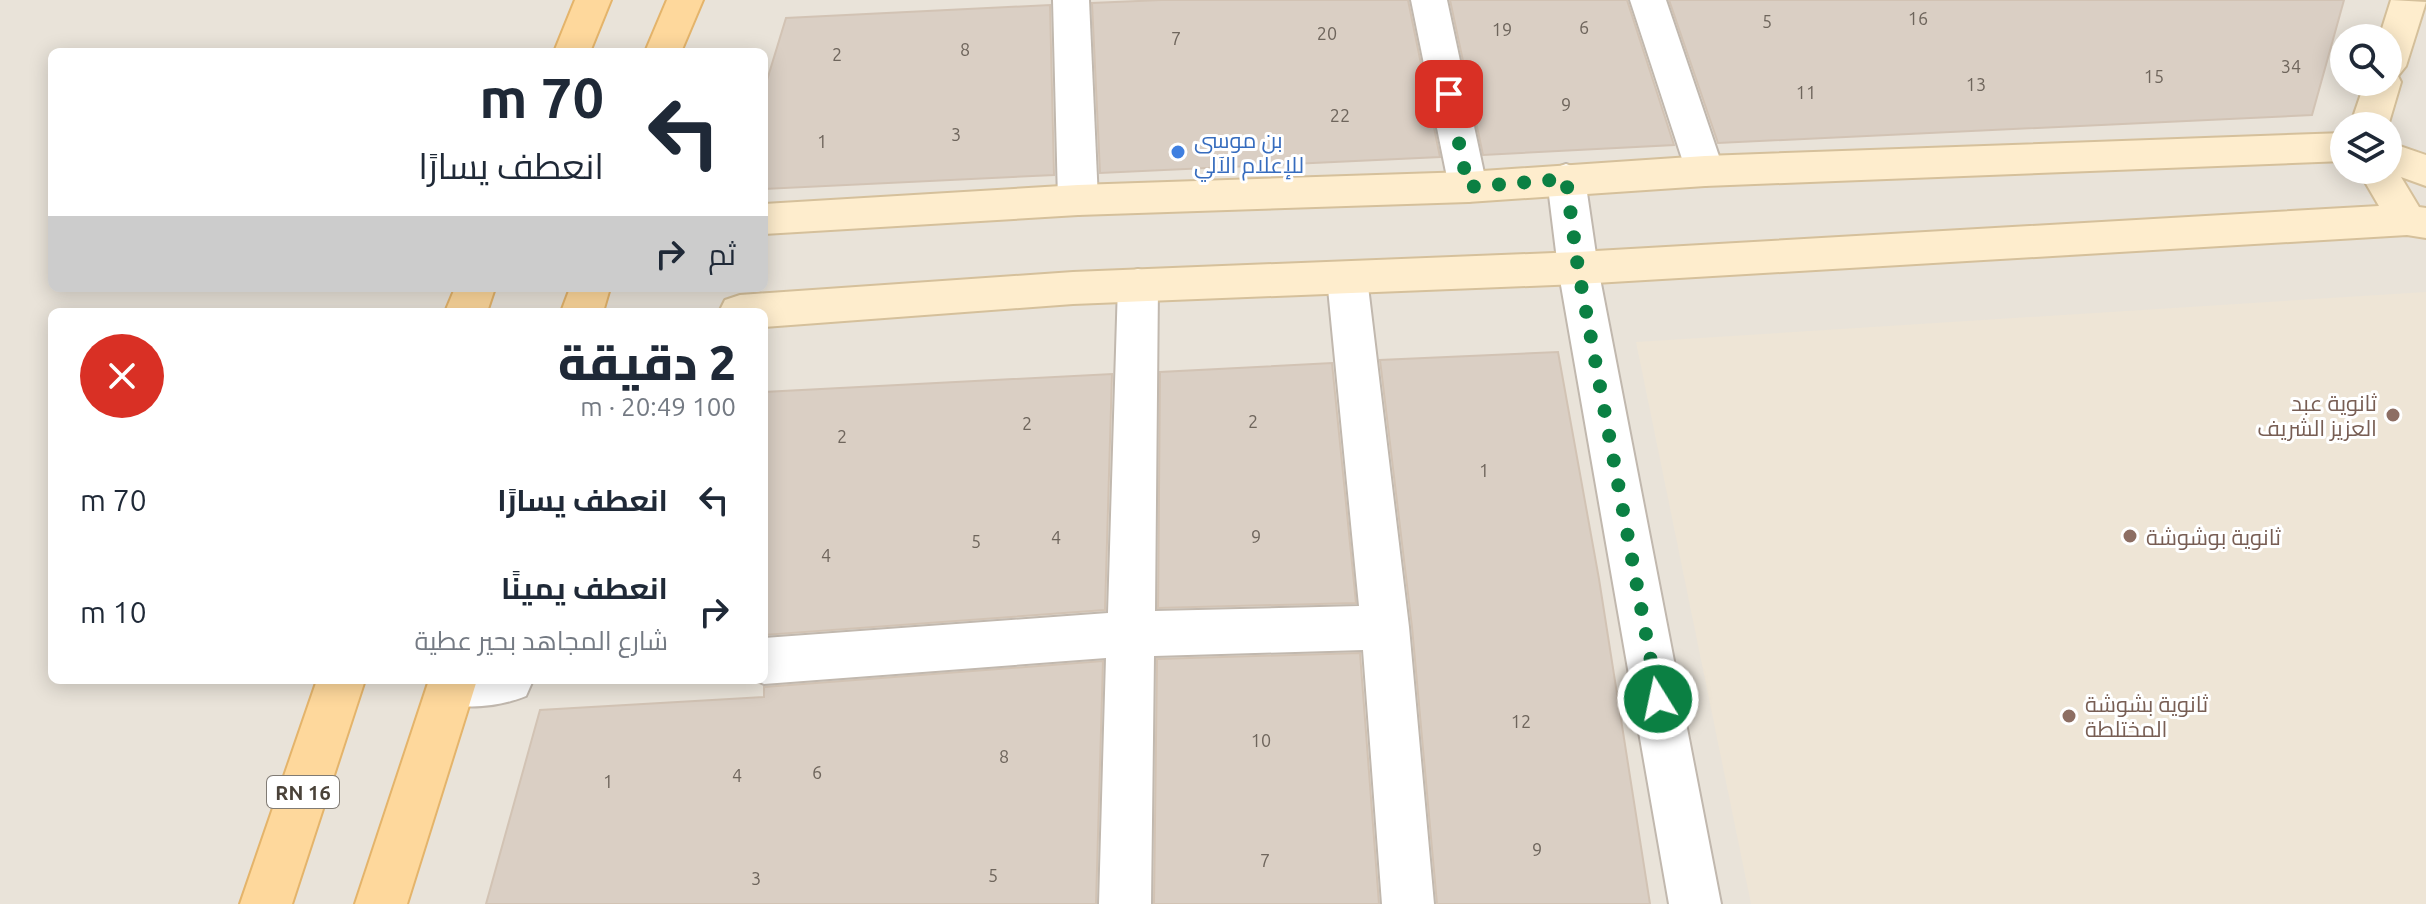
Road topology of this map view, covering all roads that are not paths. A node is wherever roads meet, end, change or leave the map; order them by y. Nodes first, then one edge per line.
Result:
1 (593, 0) edge
2 (685, 0) edge
3 (1071, 0) edge
4 (1429, 0) edge
5 (1648, 0) edge
6 (2409, 0) edge
7 (2401, 24) edge
8 (574, 48) edge
9 (665, 48) edge
10 (2330, 148) edge
11 (2402, 162) edge
12 (1705, 171) junction
13 (2426, 171) edge
14 (1566, 179) junction
15 (2388, 184) edge
16 (1468, 187) junction
17 (1078, 200) junction
18 (768, 219) edge
19 (2416, 222) edge
20 (1578, 268) junction
21 (1347, 278) junction
22 (1138, 285) junction
23 (768, 310) edge
24 (1385, 627) junction
25 (1131, 634) junction
26 (768, 661) edge
27 (340, 684) edge
28 (451, 684) edge
29 (266, 904) edge
30 (381, 904) edge
31 (1125, 904) edge
32 (1408, 904) edge
33 (1695, 904) edge

1 - 8 main road
2 - 9 main road
3 - 17 street
4 - 16 street
5 - 12 street
6 - 7 street
10 - 12 street
11 - 13 street
12 - 14 street
14 - 16 street
14 - 20 street
15 - 19 street
16 - 17 street
17 - 18 street
19 - 20 street
20 - 21 street
20 - 33 street
21 - 22 street
21 - 24 street
22 - 23 street
22 - 25 street
24 - 25 street
24 - 32 street
25 - 26 street
25 - 31 street
27 - 29 main road, RN 16
28 - 30 main road

